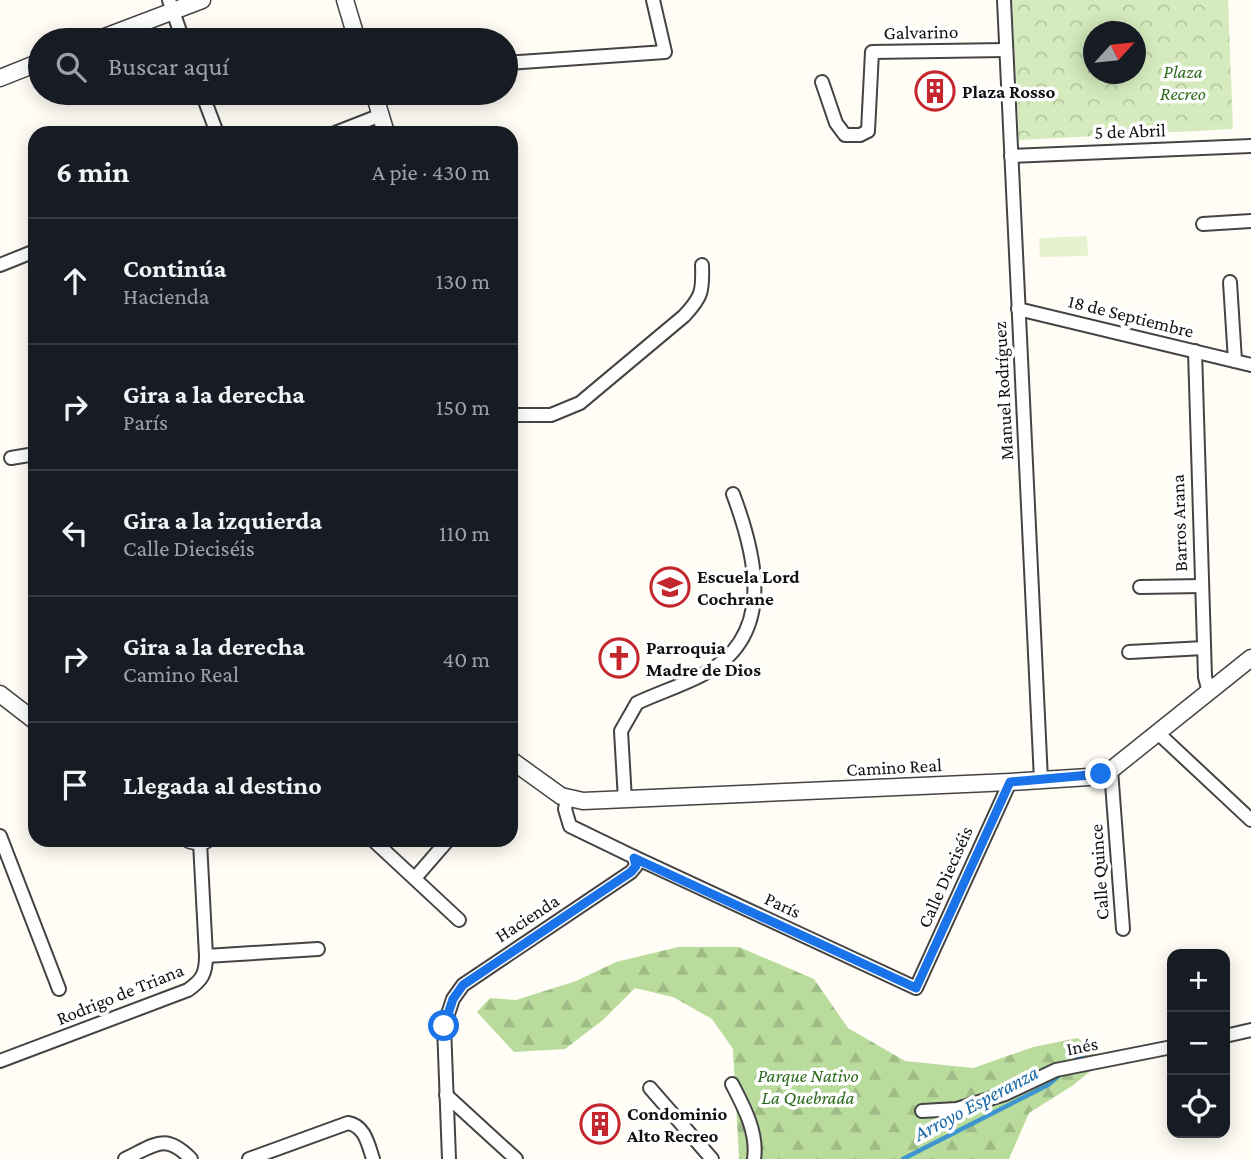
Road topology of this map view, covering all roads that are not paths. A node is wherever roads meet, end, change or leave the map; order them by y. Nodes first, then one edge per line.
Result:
1 (202, 0) edge
2 (345, 0) edge
3 (653, 0) edge
4 (1004, 0) edge
5 (171, 5) edge
6 (122, 28) edge
7 (179, 28) edge
8 (353, 28) edge
9 (1006, 50) junction
10 (518, 62) edge
11 (28, 67) edge
12 (0, 78) edge
13 (822, 82) dead end
14 (206, 105) edge
15 (378, 105) edge
16 (381, 115) junction
17 (214, 126) edge
18 (353, 126) edge
19 (384, 126) edge
20 (1251, 146) edge
21 (1011, 156) junction
22 (1251, 221) edge
23 (1203, 224) dead end
24 (28, 254) edge
25 (0, 265) edge
26 (702, 265) dead end
27 (1230, 282) dead end
28 (1018, 309) junction
29 (1195, 351) junction
30 (1235, 361) junction
31 (1251, 365) edge
32 (518, 415) edge
33 (28, 455) edge
34 (11, 458) dead end
35 (733, 494) dead end
36 (1202, 586) junction
37 (1140, 587) dead end
38 (1204, 648) junction
39 (1129, 652) dead end
40 (1251, 658) edge
41 (1209, 692) junction
42 (0, 694) edge
43 (28, 716) edge
44 (1159, 734) junction
45 (518, 768) edge
46 (1111, 770) junction
47 (1041, 780) junction
48 (1010, 782) junction
49 (567, 799) junction
50 (625, 800) junction
51 (1251, 820) edge
52 (0, 836) edge
53 (199, 847) edge
54 (381, 847) edge
55 (442, 847) edge
56 (634, 858) junction
57 (415, 878) junction
58 (459, 920) dead end
59 (1123, 929) dead end
60 (318, 948) dead end
61 (206, 956) junction
62 (916, 988) joint
63 (59, 989) dead end
64 (1251, 1030) edge
65 (1230, 1035) edge
66 (1167, 1048) edge
67 (0, 1061) edge
68 (732, 1084) dead end
69 (650, 1088) dead end
70 (446, 1096) junction
71 (922, 1111) dead end
72 (125, 1159) edge
73 (191, 1159) edge
74 (250, 1159) edge
75 (373, 1159) edge
76 (449, 1159) edge
77 (516, 1159) edge
78 (712, 1159) edge
79 (754, 1159) edge

1 - 5 street
2 - 8 street
3 - 10 street
4 - 9 street, Manuel Rodríguez
5 - 6 street
5 - 7 street
9 - 13 street, Galvarino
9 - 21 street, Manuel Rodríguez
11 - 12 street
14 - 17 street
15 - 16 street
16 - 18 street
16 - 19 street
20 - 21 street, 5 de Abril
21 - 28 street, Manuel Rodríguez
22 - 23 street
24 - 25 street
26 - 32 street
27 - 30 street
28 - 29 street, 18 de Septiembre
28 - 47 street, Manuel Rodríguez
29 - 30 street, 18 de Septiembre
29 - 36 street, Barros Arana
30 - 31 street, 18 de Septiembre
33 - 34 street
35 - 50 street
36 - 37 street
36 - 38 street, Barros Arana
38 - 39 street
38 - 41 street, Barros Arana
40 - 41 street, Camino Real
41 - 44 street, Camino Real
42 - 43 street
44 - 46 street, Camino Real
44 - 51 street
45 - 49 street
46 - 47 street, Camino Real
46 - 59 street, Calle Quince
47 - 48 street, Camino Real
48 - 50 street, Camino Real
48 - 62 street, Calle Dieciséis
49 - 50 street, Camino Real
49 - 56 street
52 - 63 street
53 - 61 street, Rodrigo de Triana
54 - 57 street
55 - 57 street
56 - 62 street, París
56 - 70 street, Hacienda
57 - 58 street
60 - 61 street
61 - 67 street, Rodrigo de Triana
64 - 65 street
66 - 71 street, Inés
68 - 79 street
69 - 78 street
70 - 76 street, Hacienda
70 - 77 street
72 - 73 street
74 - 75 street

